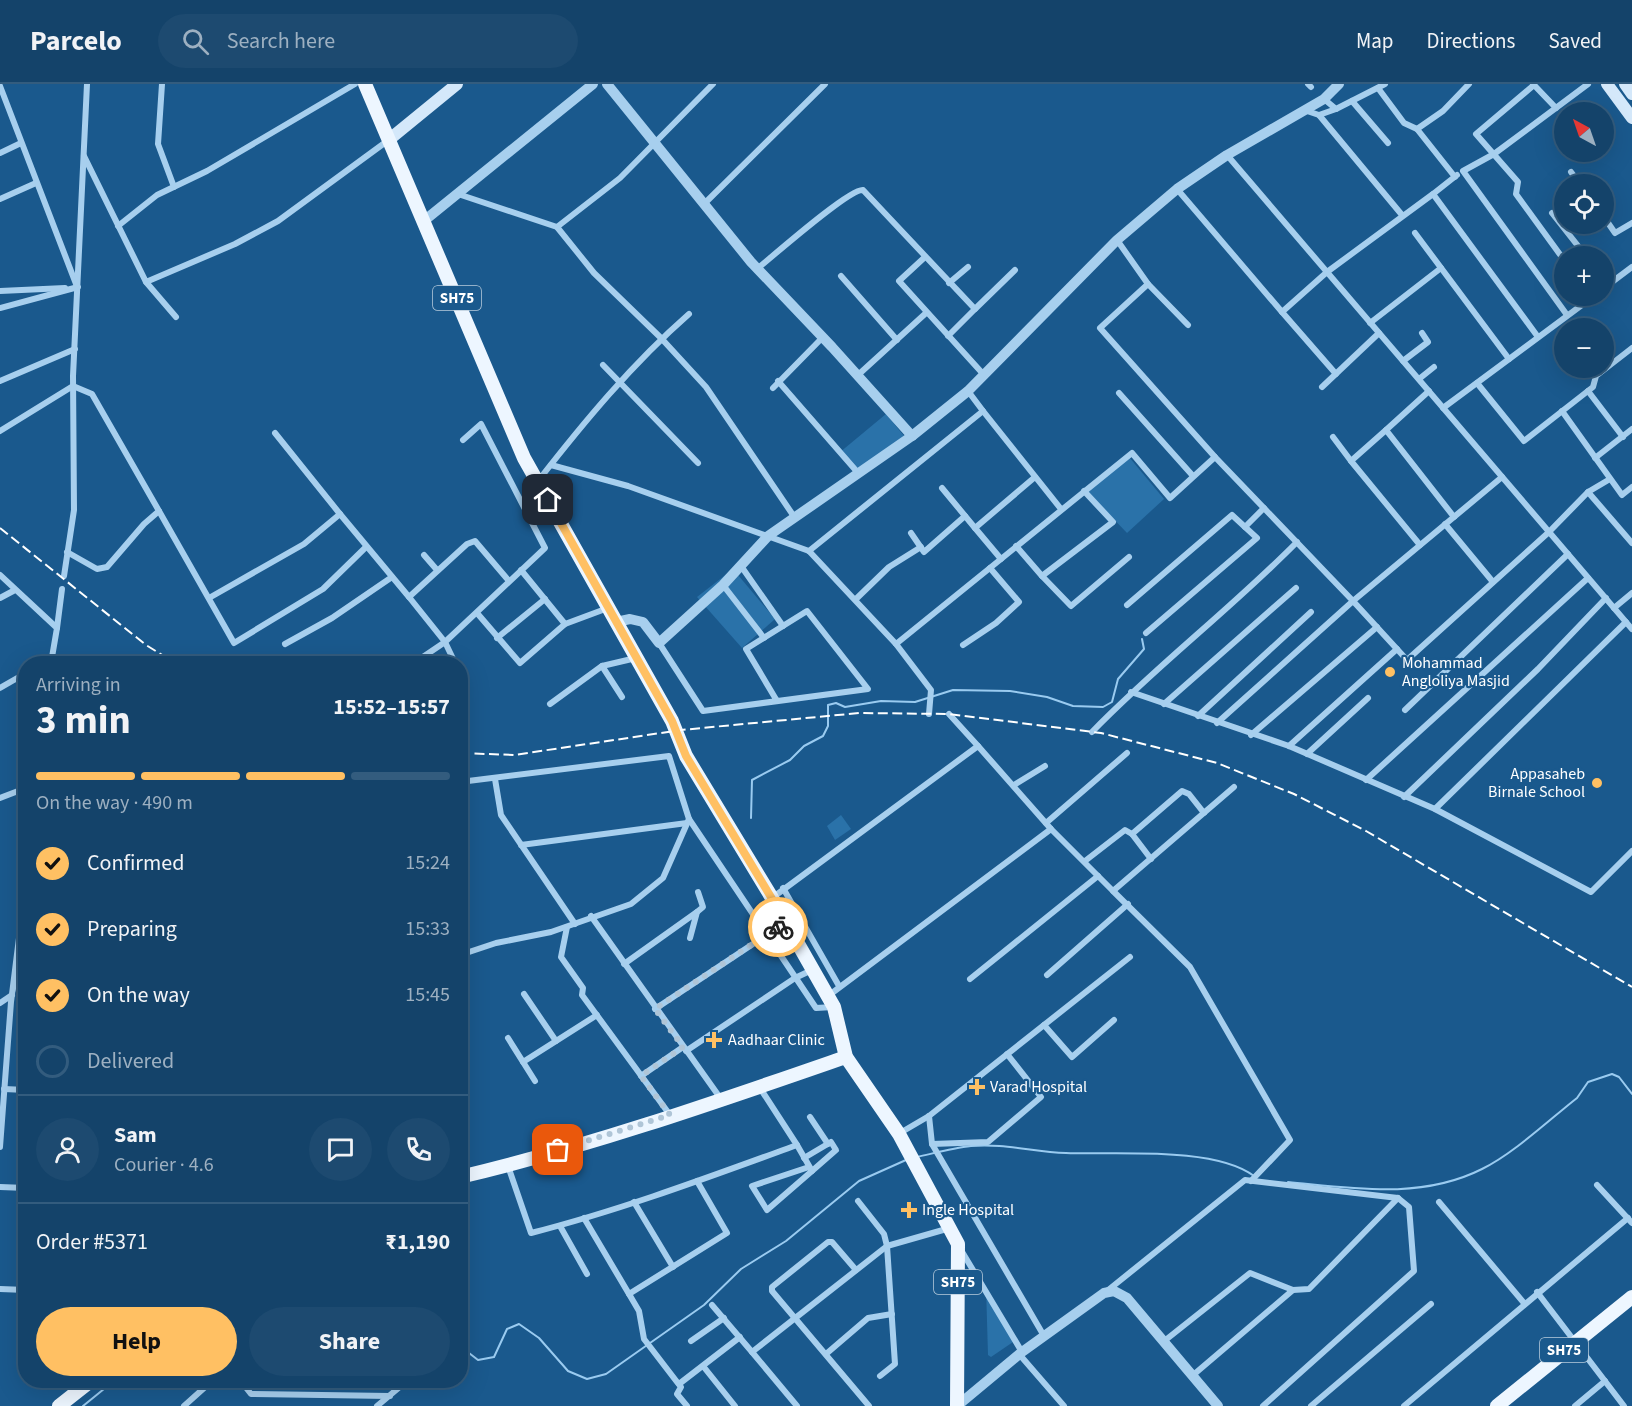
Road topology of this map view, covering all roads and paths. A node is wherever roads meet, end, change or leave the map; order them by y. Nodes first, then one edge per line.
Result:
1 (87, 84) edge
2 (162, 84) edge
3 (355, 84) edge
4 (365, 84) edge
5 (457, 84) edge
6 (593, 84) edge
7 (607, 84) edge
8 (713, 84) edge
9 (825, 84) edge
10 (1339, 84) edge
11 (1385, 84) edge
12 (1469, 84) edge
13 (1588, 84) edge
14 (1607, 84) edge
15 (1624, 84) edge
16 (1534, 85) edge
17 (0, 86) edge
18 (1378, 88) junction
19 (1632, 94) edge
20 (1324, 99) junction
21 (1352, 101) junction
22 (1564, 102) edge
23 (1554, 106) edge
24 (1336, 109) junction
25 (1554, 109) edge
26 (1304, 110) junction
27 (1319, 114) junction
28 (1632, 118) edge
29 (1417, 129) junction
30 (391, 138) junction
31 (21, 143) junction
32 (652, 143) junction
33 (1388, 143) dead end
34 (0, 153) edge
35 (1494, 154) junction
36 (84, 155) junction
37 (1227, 155) junction
38 (1463, 171) junction
39 (1455, 177) junction
40 (36, 183) junction
41 (174, 187) junction
42 (1177, 189) junction
43 (458, 193) junction
44 (1433, 194) junction
45 (0, 199) edge
46 (704, 204) junction
47 (1552, 213) dead end
48 (1402, 215) junction
49 (425, 220) junction
50 (1632, 224) edge
51 (118, 226) junction
52 (557, 227) junction
53 (1614, 232) edge
54 (1415, 233) dead end
55 (1117, 240) junction
56 (1554, 246) edge
57 (1578, 246) edge
58 (925, 257) junction
59 (968, 267) dead end
60 (1632, 267) edge
61 (1441, 268) junction
62 (757, 269) junction
63 (1016, 270) dead end
64 (1327, 272) junction
65 (842, 276) dead end
66 (1614, 278) edge
67 (146, 282) junction
68 (949, 283) junction
69 (1148, 284) junction
70 (78, 287) junction
71 (0, 291) edge
72 (1579, 306) edge
73 (0, 308) edge
74 (975, 309) junction
75 (1282, 312) junction
76 (926, 313) junction
77 (689, 314) dead end
78 (1567, 315) junction
79 (176, 317) dead end
80 (1370, 323) junction
81 (1188, 325) dead end
82 (1379, 333) junction
83 (1422, 333) dead end
84 (948, 336) junction
85 (823, 337) junction
86 (1538, 337) junction
87 (661, 338) junction
88 (897, 340) junction
89 (1632, 348) edge
90 (75, 349) junction
91 (1509, 359) junction
92 (1403, 361) junction
93 (603, 365) dead end
94 (1434, 368) dead end
95 (1336, 374) junction
96 (858, 375) junction
97 (984, 375) junction
98 (1419, 380) junction
99 (0, 381) edge
100 (778, 381) junction
101 (1477, 383) junction
102 (621, 384) junction
103 (73, 386) junction
104 (1322, 387) dead end
105 (772, 388) dead end
106 (968, 391) junction
107 (1429, 391) junction
108 (1588, 391) junction
109 (1119, 393) dead end
110 (1443, 408) junction
111 (983, 411) junction
112 (1562, 411) junction
113 (1632, 429) edge
114 (1386, 430) junction
115 (0, 431) edge
116 (275, 433) dead end
117 (912, 436) junction
118 (1333, 437) dead end
119 (1623, 437) junction
120 (463, 440) dead end
121 (1215, 457) junction
122 (1595, 458) junction
123 (1351, 461) junction
124 (698, 463) dead end
125 (550, 465) junction
126 (860, 474) junction
127 (1193, 476) junction
128 (1035, 477) junction
129 (1502, 477) junction
130 (1610, 478) junction
131 (538, 482) junction
132 (1632, 487) edge
133 (942, 488) dead end
134 (1084, 491) junction
135 (1588, 492) junction
136 (1264, 508) junction
137 (1061, 509) junction
138 (159, 511) junction
139 (340, 514) junction
140 (965, 516) junction
141 (1454, 517) junction
142 (795, 518) junction
143 (1445, 524) junction
144 (1245, 527) junction
145 (975, 528) junction
146 (1549, 531) junction
147 (911, 533) dead end
148 (768, 536) junction
149 (1297, 542) junction
150 (1632, 543) edge
151 (1420, 545) junction
152 (1016, 546) junction
153 (366, 547) junction
154 (921, 547) junction
155 (809, 551) junction
156 (68, 552) junction
157 (1568, 554) junction
158 (424, 555) dead end
159 (1129, 557) dead end
160 (1001, 559) junction
161 (741, 566) junction
162 (990, 568) junction
163 (437, 570) junction
164 (521, 570) junction
165 (0, 574) edge
166 (64, 576) dead end
167 (1042, 576) junction
168 (392, 577) junction
169 (1588, 578) junction
170 (509, 581) junction
171 (1493, 582) junction
172 (723, 585) junction
173 (1296, 588) dead end
174 (62, 589) dead end
175 (15, 590) junction
176 (1632, 593) edge
177 (409, 597) junction
178 (0, 598) edge
179 (209, 598) junction
180 (1606, 598) junction
181 (545, 599) junction
182 (856, 599) junction
183 (1353, 601) junction
184 (1127, 605) dead end
185 (609, 608) junction
186 (1614, 608) junction
187 (1311, 612) dead end
188 (477, 613) junction
189 (616, 622) junction
190 (1626, 622) junction
191 (565, 624) junction
192 (783, 626) junction
193 (1377, 627) junction
194 (57, 628) junction
195 (1632, 629) edge
196 (1146, 633) dead end
197 (497, 638) junction
198 (764, 638) junction
199 (445, 642) junction
200 (659, 643) junction
201 (285, 644) dead end
202 (896, 644) junction
203 (963, 645) dead end
204 (1397, 649) junction
205 (52, 656) edge
206 (424, 656) edge
207 (452, 656) edge
208 (637, 657) junction
209 (602, 666) junction
210 (18, 678) edge
211 (0, 688) edge
212 (1131, 692) junction
213 (622, 697) dead end
214 (1368, 698) dead end
215 (777, 701) junction
216 (550, 704) dead end
217 (1164, 704) junction
218 (1405, 710) dead end
219 (929, 714) dead end
220 (949, 714) dead end
221 (1198, 716) junction
222 (1216, 723) junction
223 (1092, 732) dead end
224 (1251, 735) junction
225 (978, 746) junction
226 (1289, 746) junction
227 (1127, 753) dead end
228 (1307, 754) junction
229 (1045, 766) dead end
230 (495, 779) junction
231 (1366, 780) junction
232 (468, 781) edge
233 (1014, 785) junction
234 (1234, 787) dead end
235 (18, 791) edge
236 (1404, 797) junction
237 (0, 798) edge
238 (1435, 809) junction
239 (1204, 813) junction
240 (688, 821) junction
241 (1046, 823) junction
242 (1051, 829) junction
243 (1132, 834) junction
244 (521, 845) junction
245 (1632, 851) edge
246 (1151, 859) junction
247 (1085, 861) junction
248 (1098, 876) junction
249 (1113, 891) junction
250 (698, 892) dead end
251 (778, 893) junction
252 (1128, 904) junction
253 (697, 912) junction
254 (591, 916) junction
255 (786, 922) junction
256 (575, 924) junction
257 (567, 927) junction
258 (765, 935) junction
259 (690, 938) dead end
260 (468, 952) edge
261 (18, 954) edge
262 (1130, 957) dead end
263 (624, 964) junction
264 (813, 969) junction
265 (15, 973) junction
266 (1047, 975) dead end
267 (795, 978) junction
268 (970, 979) dead end
269 (18, 985) edge
270 (839, 986) junction
271 (524, 993) dead end
272 (12, 995) junction
273 (831, 1002) junction
274 (0, 1003) edge
275 (655, 1009) junction
276 (597, 1015) junction
277 (1114, 1020) dead end
278 (1044, 1025) junction
279 (508, 1038) dead end
280 (556, 1041) junction
281 (684, 1049) junction
282 (1007, 1054) junction
283 (846, 1057) junction
284 (523, 1062) junction
285 (641, 1076) junction
286 (535, 1081) dead end
287 (760, 1087) junction
288 (4, 1089) junction
289 (18, 1090) edge
290 (721, 1100) junction
291 (670, 1115) junction
292 (929, 1116) junction
293 (810, 1117) dead end
294 (899, 1134) junction
295 (828, 1144) junction
296 (932, 1144) junction
297 (797, 1145) junction
298 (0, 1147) edge
299 (804, 1158) junction
300 (508, 1166) junction
301 (811, 1169) junction
302 (468, 1176) edge
303 (697, 1181) junction
304 (1251, 1181) junction
305 (1597, 1185) dead end
306 (0, 1187) edge
307 (18, 1188) edge
308 (1398, 1198) junction
309 (858, 1201) dead end
310 (634, 1202) junction
311 (1439, 1202) dead end
312 (584, 1218) junction
313 (1630, 1221) edge
314 (560, 1226) junction
315 (950, 1228) junction
316 (958, 1244) junction
317 (887, 1246) junction
318 (673, 1267) junction
319 (856, 1270) junction
320 (587, 1274) dead end
321 (0, 1289) edge
322 (18, 1290) edge
323 (1293, 1290) junction
324 (1537, 1292) junction
325 (1104, 1293) junction
326 (629, 1294) junction
327 (1632, 1297) edge
328 (1524, 1303) junction
329 (1431, 1304) dead end
330 (712, 1305) dead end
331 (891, 1314) junction
332 (724, 1318) junction
333 (796, 1318) junction
334 (1044, 1336) junction
335 (740, 1337) junction
336 (691, 1341) dead end
337 (1163, 1342) junction
338 (1573, 1343) junction
339 (752, 1352) junction
340 (1021, 1353) junction
341 (826, 1354) junction
342 (703, 1366) junction
343 (880, 1376) dead end
344 (1192, 1376) junction
345 (1605, 1381) junction
346 (679, 1384) junction
347 (73, 1388) edge
348 (204, 1388) edge
349 (246, 1388) edge
350 (399, 1388) edge
351 (390, 1396) junction
352 (59, 1406) edge
353 (184, 1406) edge
354 (377, 1406) edge
355 (687, 1406) edge
356 (735, 1406) edge
357 (797, 1406) edge
358 (869, 1406) edge
359 (957, 1406) edge
360 (1064, 1406) edge
361 (1218, 1406) edge
362 (1263, 1406) edge
363 (1311, 1406) edge
364 (1404, 1406) edge
365 (1497, 1406) edge
366 (1575, 1406) edge
367 (1624, 1406) edge

1 - 36 street
2 - 41 street
3 - 41 street
4 - 30 main road, SH75
5 - 30 main road
6 - 43 street
7 - 32 street
8 - 32 street
9 - 46 street
10 - 20 street
11 - 18 street
12 - 29 street
13 - 22 street
14 - 28 main road
15 - 19 main road
16 - 23 street
16 - 35 street
17 - 31 street
18 - 21 street
18 - 29 street
20 - 24 street
20 - 26 street
21 - 24 street
21 - 33 street
24 - 27 street
25 - 35 street
26 - 27 street
26 - 37 street
27 - 48 street
29 - 39 street
30 - 49 main road, SH75
30 - 67 street
31 - 34 street
31 - 40 street
32 - 46 street
32 - 52 street
35 - 38 street
35 - 56 street
36 - 51 street
36 - 70 street
37 - 42 street
37 - 64 street
38 - 39 street
38 - 78 street
39 - 44 street
40 - 45 street
40 - 70 street
41 - 51 street
42 - 55 street
42 - 75 street
43 - 49 street
43 - 52 street
44 - 48 street
44 - 86 street
46 - 62 street
47 - 57 street
48 - 64 street
49 - 131 main road, SH75
50 - 53 street
51 - 67 street
52 - 87 street
54 - 61 street
55 - 69 street
55 - 97 street
58 - 62 street
58 - 68 street
58 - 76 street
59 - 68 street
60 - 66 street
61 - 80 street
61 - 91 street
62 - 85 street
63 - 74 street
64 - 75 street
64 - 80 street
65 - 88 street
67 - 79 street
68 - 74 street
69 - 81 street
69 - 121 street
70 - 71 street
70 - 73 street
70 - 90 street
72 - 78 street
74 - 84 street
75 - 95 street
76 - 84 street
76 - 88 street
77 - 87 street
78 - 86 street
80 - 82 street
82 - 92 street
82 - 95 street
83 - 92 street
84 - 97 street
85 - 96 street
85 - 100 street
86 - 91 street
87 - 102 street
87 - 142 street
88 - 96 street
89 - 108 street
90 - 99 street
90 - 103 street
91 - 101 street
92 - 98 street
93 - 102 street
94 - 98 street
95 - 104 street
96 - 117 street
97 - 106 street
98 - 107 street
100 - 105 street
100 - 126 street
101 - 110 street
101 - 112 street
102 - 124 street
102 - 125 street
103 - 115 street
103 - 138 street
103 - 156 street
106 - 111 street
106 - 117 street
107 - 110 street
107 - 114 street
108 - 112 street
108 - 119 street
109 - 127 street
110 - 129 street
111 - 128 street
111 - 155 street
112 - 122 street
113 - 119 street
114 - 123 street
114 - 141 street
116 - 139 street
117 - 126 street
118 - 123 street
119 - 122 street
120 - 164 street
121 - 127 street
121 - 136 street
122 - 130 street
123 - 151 street
125 - 131 street
125 - 148 street
126 - 142 street
127 - 134 street
128 - 137 street
128 - 145 street
129 - 141 street
129 - 146 street
130 - 132 street
130 - 135 street
131 - 185 main road, SH75
133 - 140 street
134 - 137 street
134 - 167 street
135 - 146 street
135 - 150 street
136 - 144 street
136 - 149 street
137 - 152 street
138 - 156 street
138 - 179 street
139 - 153 street
139 - 179 street
140 - 145 street
140 - 154 street
141 - 143 street
142 - 148 street
143 - 151 street
143 - 171 street
144 - 184 street
144 - 196 street
145 - 160 street
146 - 157 street
146 - 171 street
147 - 154 street
148 - 155 street
148 - 161 street
149 - 183 street
149 - 212 street
151 - 183 street
152 - 160 street
152 - 167 street
153 - 168 street
153 - 179 street
154 - 182 street
155 - 182 street
156 - 166 street
157 - 169 street
157 - 218 street
158 - 163 street
159 - 167 street
160 - 162 street
161 - 172 street
161 - 192 street
162 - 202 street
162 - 203 street
163 - 170 street
163 - 177 street
164 - 170 street
164 - 181 street
165 - 175 street
168 - 177 street
168 - 201 street
169 - 180 street
169 - 231 street
170 - 188 street
171 - 204 street
172 - 198 street
172 - 200 street
173 - 217 street
174 - 194 street
175 - 178 street
175 - 194 street
176 - 186 street
177 - 199 street
180 - 186 street
180 - 236 street
181 - 191 street
181 - 197 street
182 - 202 street
183 - 193 street
183 - 222 street
185 - 189 main road, SH75
185 - 191 street
186 - 190 street
187 - 221 street
188 - 197 street
188 - 199 street
189 - 200 street
189 - 208 main road, SH75
190 - 195 street
190 - 238 street
191 - 197 street
192 - 198 street
192 - 215 street
193 - 204 street
193 - 224 street
194 - 205 street
198 - 215 street
199 - 206 street
199 - 207 street
200 - 215 street
202 - 219 street
204 - 226 street
208 - 209 street
208 - 251 main road, SH75
209 - 213 street
209 - 216 street
210 - 211 street
212 - 217 street
212 - 223 street
214 - 228 street
217 - 221 street
220 - 225 street
221 - 222 street
222 - 224 street
224 - 226 street
225 - 233 street
225 - 251 street
226 - 228 street
227 - 241 street
228 - 231 street
229 - 233 street
230 - 232 street
230 - 240 street
230 - 244 street
231 - 236 street
233 - 241 street
234 - 239 street
235 - 237 street
236 - 238 street
238 - 245 street
239 - 243 street
239 - 246 street
240 - 244 street
240 - 254 street
240 - 258 street
241 - 242 street
242 - 247 street
242 - 270 street
243 - 246 street
243 - 247 street
244 - 256 street
246 - 249 street
247 - 248 street
248 - 249 street
248 - 268 street
249 - 252 street
250 - 253 street
251 - 255 main road, SH75
251 - 270 street
252 - 266 street
252 - 304 street
253 - 259 street
253 - 263 street
254 - 256 street
254 - 263 street
255 - 258 street
255 - 264 main road, SH75
256 - 257 street
257 - 260 street
257 - 276 street
258 - 267 street
258 - 275 street
261 - 265 street
262 - 278 street
263 - 275 street
264 - 267 street
264 - 273 main road, SH75
265 - 269 street
265 - 272 street
267 - 273 street
267 - 281 street
270 - 273 street
271 - 280 street
272 - 274 street
272 - 288 street
273 - 283 main road, SH75
275 - 281 street
276 - 280 street
276 - 285 street
277 - 278 street
278 - 282 street
279 - 284 street
280 - 284 street
281 - 285 street
281 - 290 street
282 - 292 street
282 - 296 street
283 - 287 main road
283 - 294 main road, SH75
284 - 286 street
285 - 291 street
287 - 290 main road
287 - 297 street
288 - 289 street
288 - 298 street
290 - 291 main road
291 - 300 main road
292 - 294 street
292 - 296 street
293 - 295 street
294 - 315 main road, SH75
295 - 299 street
295 - 301 street
296 - 334 street
297 - 299 street
297 - 303 street
299 - 301 street
300 - 302 main road
300 - 314 street
301 - 301 street
303 - 310 street
303 - 318 street
304 - 308 street
304 - 325 street
305 - 313 street
306 - 307 street
308 - 323 street
308 - 362 street
309 - 317 street
310 - 312 street
310 - 318 street
311 - 328 street
312 - 314 street
312 - 326 street
313 - 324 street
314 - 320 street
315 - 316 main road, SH75
315 - 317 street
316 - 340 street
316 - 359 main road, SH75
317 - 319 street
317 - 331 street
318 - 326 street
319 - 333 street
319 - 333 street
321 - 322 street
323 - 337 street
323 - 344 street
324 - 328 street
324 - 338 street
325 - 334 street
325 - 337 street
326 - 346 street
327 - 338 main road, SH75
328 - 364 street
329 - 363 street
330 - 332 street
331 - 341 street
331 - 343 street
332 - 335 street
332 - 336 street
333 - 339 street
333 - 341 street
334 - 340 street
335 - 339 street
335 - 342 street
337 - 344 street
338 - 345 street
338 - 365 main road, SH75
339 - 357 street
340 - 359 street
340 - 360 street
341 - 358 street
342 - 346 street
342 - 356 street
344 - 361 street
345 - 366 street
345 - 367 street
346 - 355 street
347 - 352 main road
348 - 353 street
349 - 351 street
350 - 351 street
351 - 354 street

